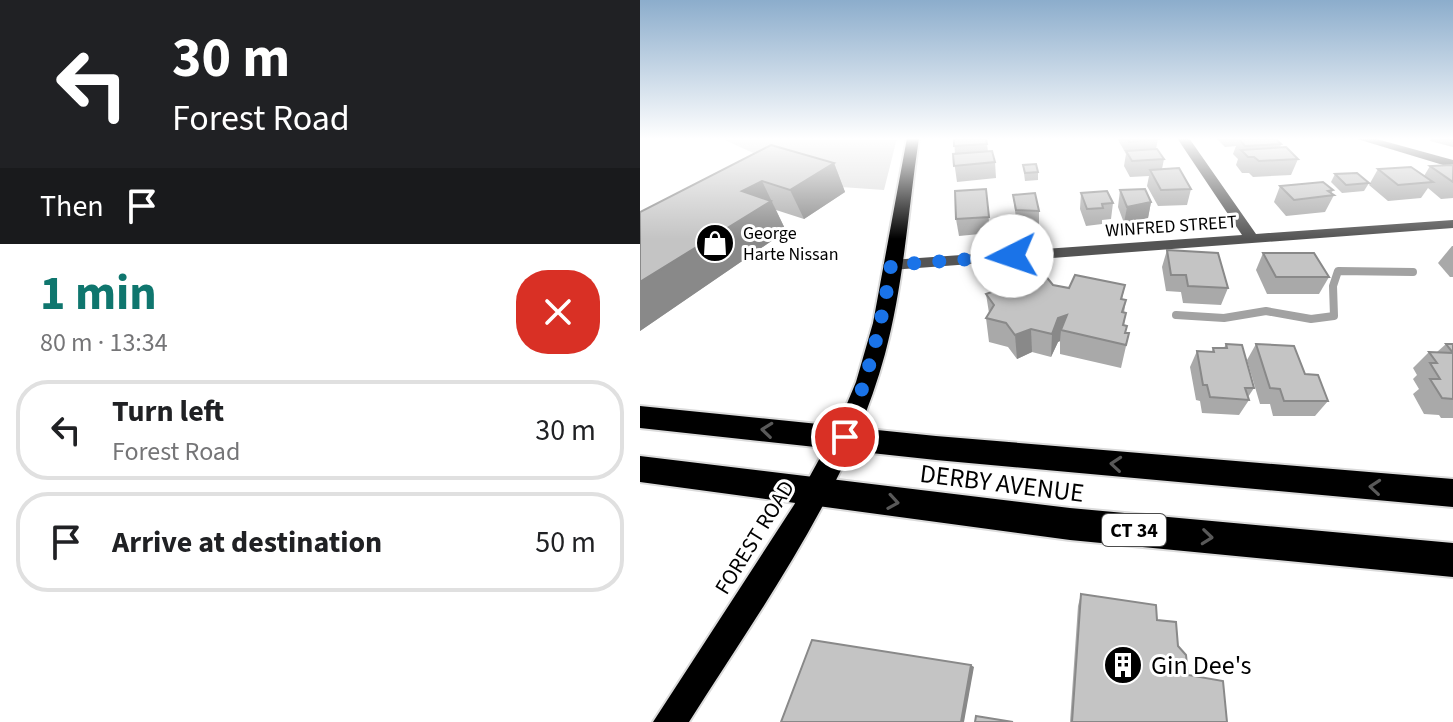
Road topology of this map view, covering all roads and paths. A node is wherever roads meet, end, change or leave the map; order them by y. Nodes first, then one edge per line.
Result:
1 (907, 172) edge
2 (1206, 172) edge
3 (1453, 224) edge
4 (1253, 240) junction
5 (891, 265) junction
6 (640, 417) edge
7 (845, 437) junction
8 (640, 469) edge
9 (816, 491) junction
10 (1453, 493) edge
11 (1453, 560) edge
12 (670, 722) edge

1 - 5 main road, FOREST ROAD
2 - 4 street
3 - 4 street, WINFRED STREET
4 - 5 street, WINFRED STREET
5 - 7 main road, FOREST ROAD
7 -> 6 highway, DERBY AVENUE
7 - 9 main road, FOREST ROAD
10 -> 7 highway, DERBY AVENUE
8 - 9 highway, DERBY AVENUE / CT 34
9 -> 11 highway, DERBY AVENUE / CT 34
9 - 12 main road, FOREST ROAD

